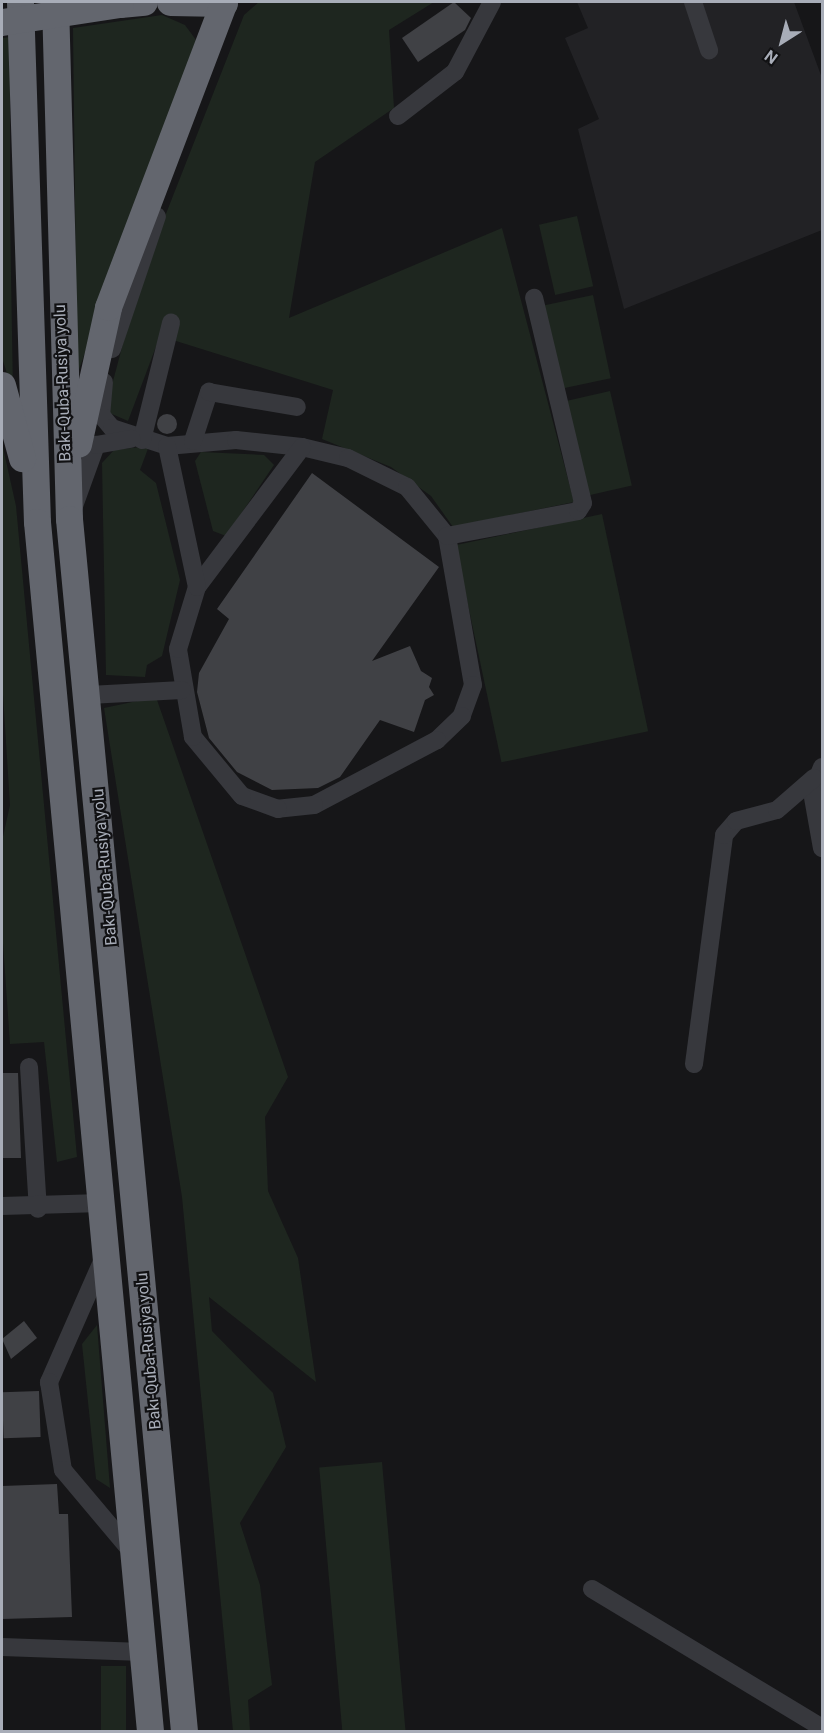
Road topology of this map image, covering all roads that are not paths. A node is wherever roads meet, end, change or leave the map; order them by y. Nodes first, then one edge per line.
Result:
1 (13, 2) edge
2 (21, 2) edge
3 (55, 2) edge
4 (170, 2) edge
5 (224, 2) edge
6 (492, 2) edge
7 (693, 2) edge
8 (2, 3) edge
9 (132, 3) edge
10 (2, 22) edge
11 (709, 50) dead end
12 (398, 116) dead end
13 (534, 298) dead end
14 (171, 323) dead end
15 (2, 385) edge
16 (297, 407) dead end
17 (142, 440) junction
18 (193, 441) junction
19 (167, 446) junction
20 (302, 447) junction
21 (69, 519) junction
22 (37, 522) junction
23 (447, 536) junction
24 (197, 587) junction
25 (182, 690) junction
26 (89, 695) junction
27 (818, 773) edge
28 (822, 848) edge
29 (694, 1064) dead end
30 (29, 1067) dead end
31 (101, 1203) junction
32 (2, 1206) edge
33 (38, 1209) junction
34 (105, 1252) junction
35 (134, 1554) junction
36 (592, 1590) dead end
37 (2, 1647) edge
38 (143, 1652) junction
39 (822, 1728) edge
40 (150, 1731) edge
41 (184, 1731) edge

1 - 8 highway
2 - 22 highway, Bakı-Quba-Rusiya yolu
3 - 21 highway, Bakı-Quba-Rusiya yolu
4 - 5 highway
5 - 17 lane
5 - 21 highway
6 - 12 lane
7 - 11 lane
9 - 10 highway, bridge
13 - 23 lane
14 - 17 lane
15 - 22 highway
16 - 18 lane
17 - 19 lane
17 - 21 lane
18 - 19 lane
18 - 20 lane
19 - 24 lane
20 - 23 lane
20 - 24 lane
21 - 26 highway, Bakı-Quba-Rusiya yolu
22 - 31 highway, Bakı-Quba-Rusiya yolu
23 - 25 lane
24 - 25 lane
25 - 26 lane
26 - 41 highway, Bakı-Quba-Rusiya yolu
27 - 28 lane
27 - 29 lane
30 - 33 lane
31 - 33 lane
31 - 34 highway, Bakı-Quba-Rusiya yolu
32 - 33 lane
34 - 35 highway, Bakı-Quba-Rusiya yolu
34 - 35 lane
35 - 38 highway, Bakı-Quba-Rusiya yolu
36 - 39 lane
37 - 38 lane
38 - 40 highway, Bakı-Quba-Rusiya yolu

